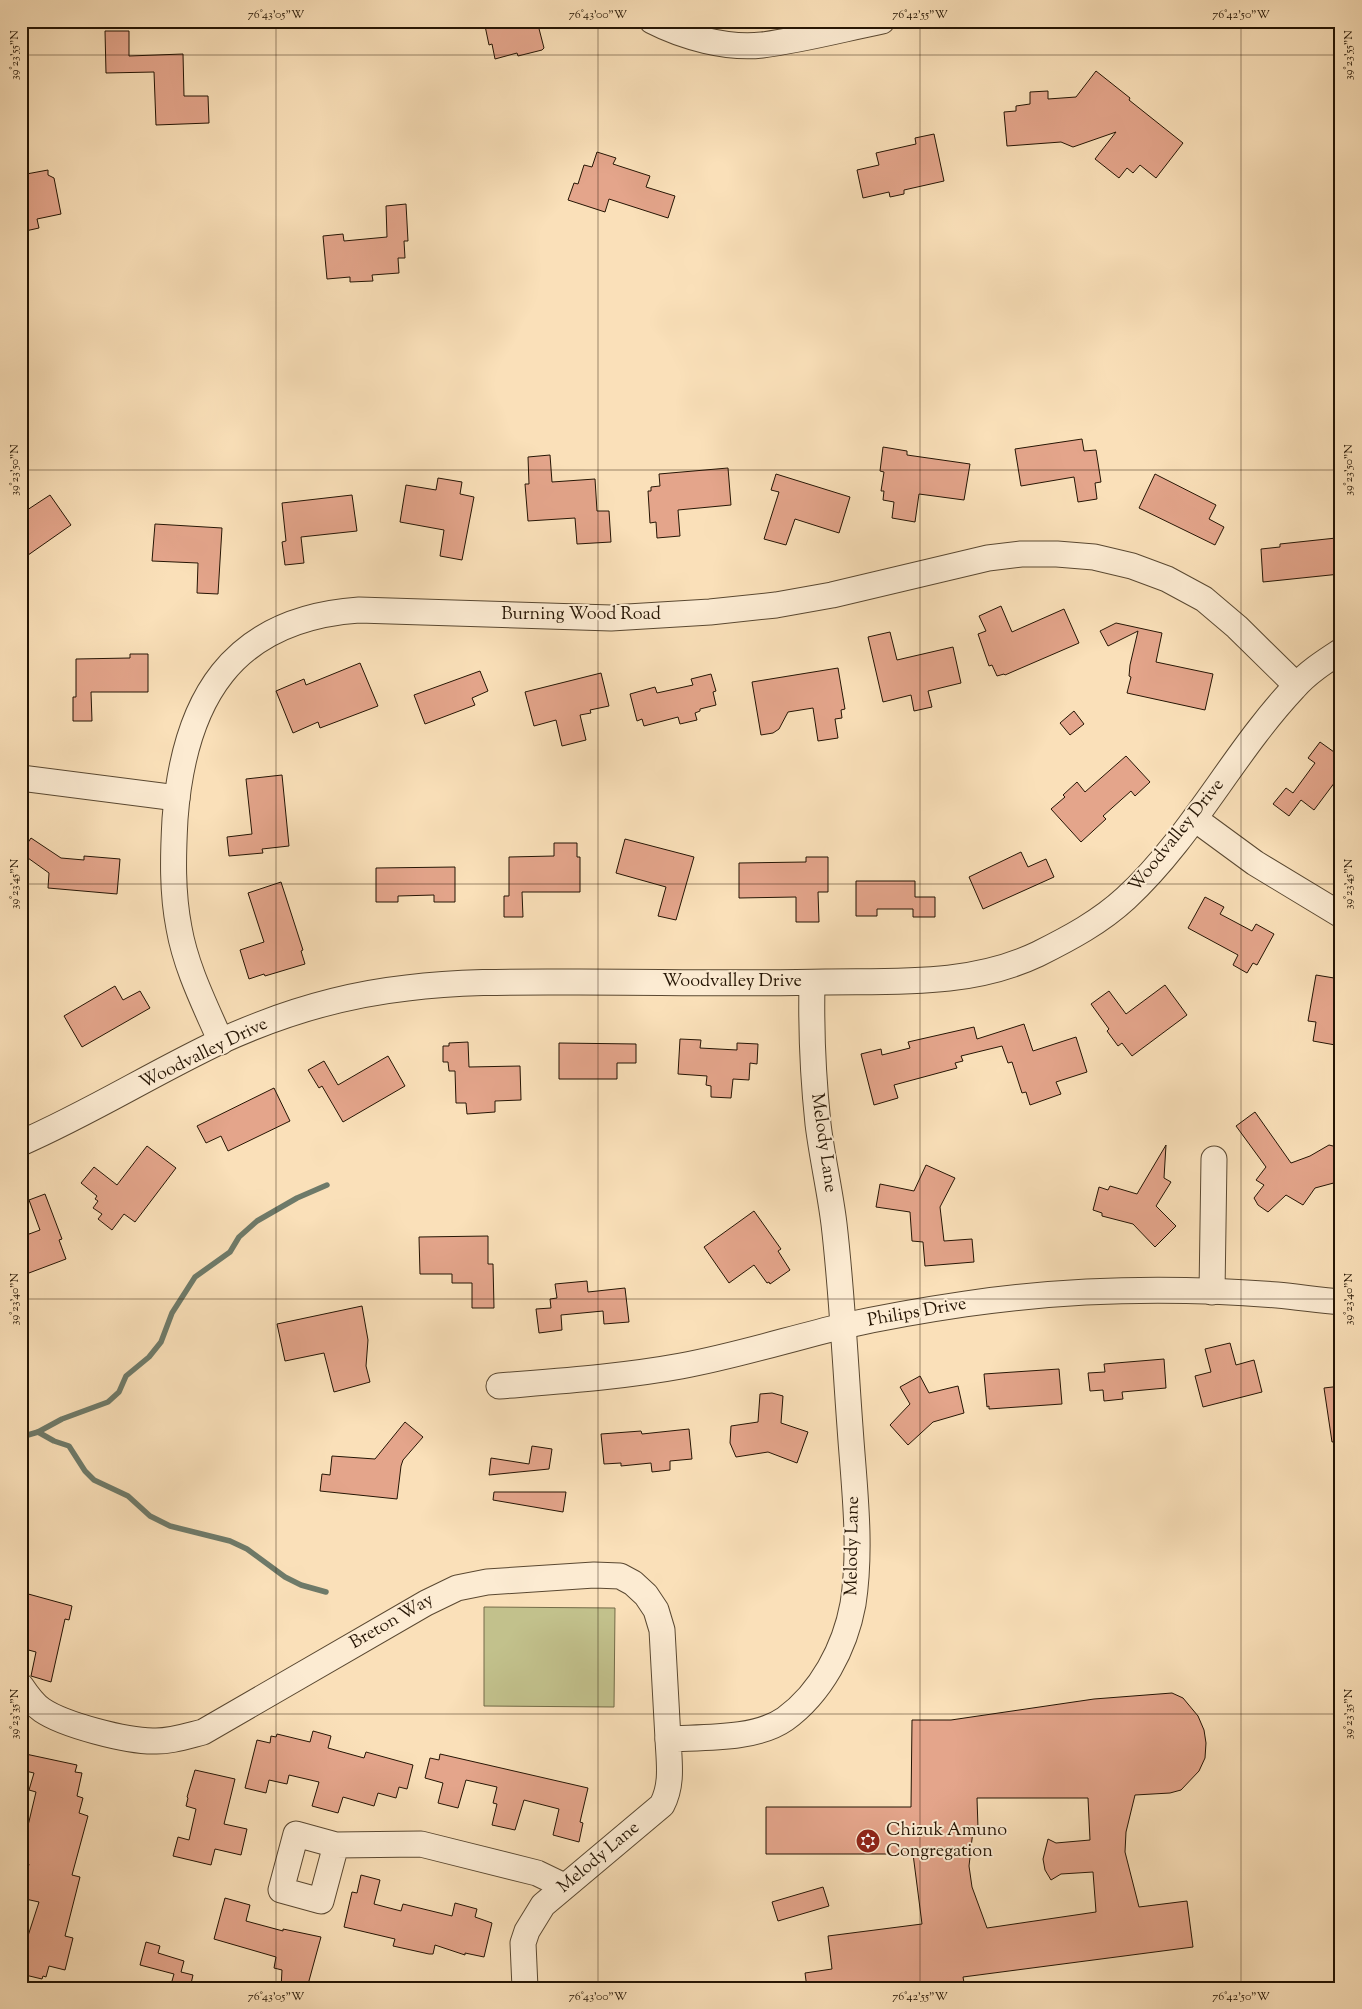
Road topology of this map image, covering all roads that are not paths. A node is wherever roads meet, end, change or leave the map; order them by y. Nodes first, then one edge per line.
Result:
1 (652, 21) edge
2 (882, 21) edge
3 (1341, 651) edge
4 (1296, 686) junction
5 (21, 778) edge
6 (177, 798) junction
7 (1195, 819) junction
8 (1341, 915) edge
9 (812, 982) junction
10 (221, 1042) junction
11 (21, 1143) edge
12 (1214, 1159) dead end
13 (1212, 1292) junction
14 (1341, 1302) edge
15 (842, 1327) junction
16 (499, 1386) dead end
17 (24, 1697) edge
18 (668, 1739) junction
19 (336, 1845) dead end
20 (564, 1886) junction
21 (525, 1988) edge

1 - 2 street
3 - 4 street, Woodvalley Drive
4 - 6 street, Burning Wood Road
4 - 7 street, Woodvalley Drive
5 - 6 street
6 - 10 street, Burning Wood Road
7 - 8 street
7 - 9 street, Woodvalley Drive
9 - 10 street, Woodvalley Drive
9 - 15 street, Melody Lane
10 - 11 street, Woodvalley Drive
12 - 13 street
13 - 14 street, Philips Drive
13 - 15 street, Philips Drive
15 - 16 street, Philips Drive
15 - 18 street, Melody Lane
17 - 18 street, Breton Way
18 - 20 street, Melody Lane
19 - 20 street
20 - 21 street, Melody Lane

